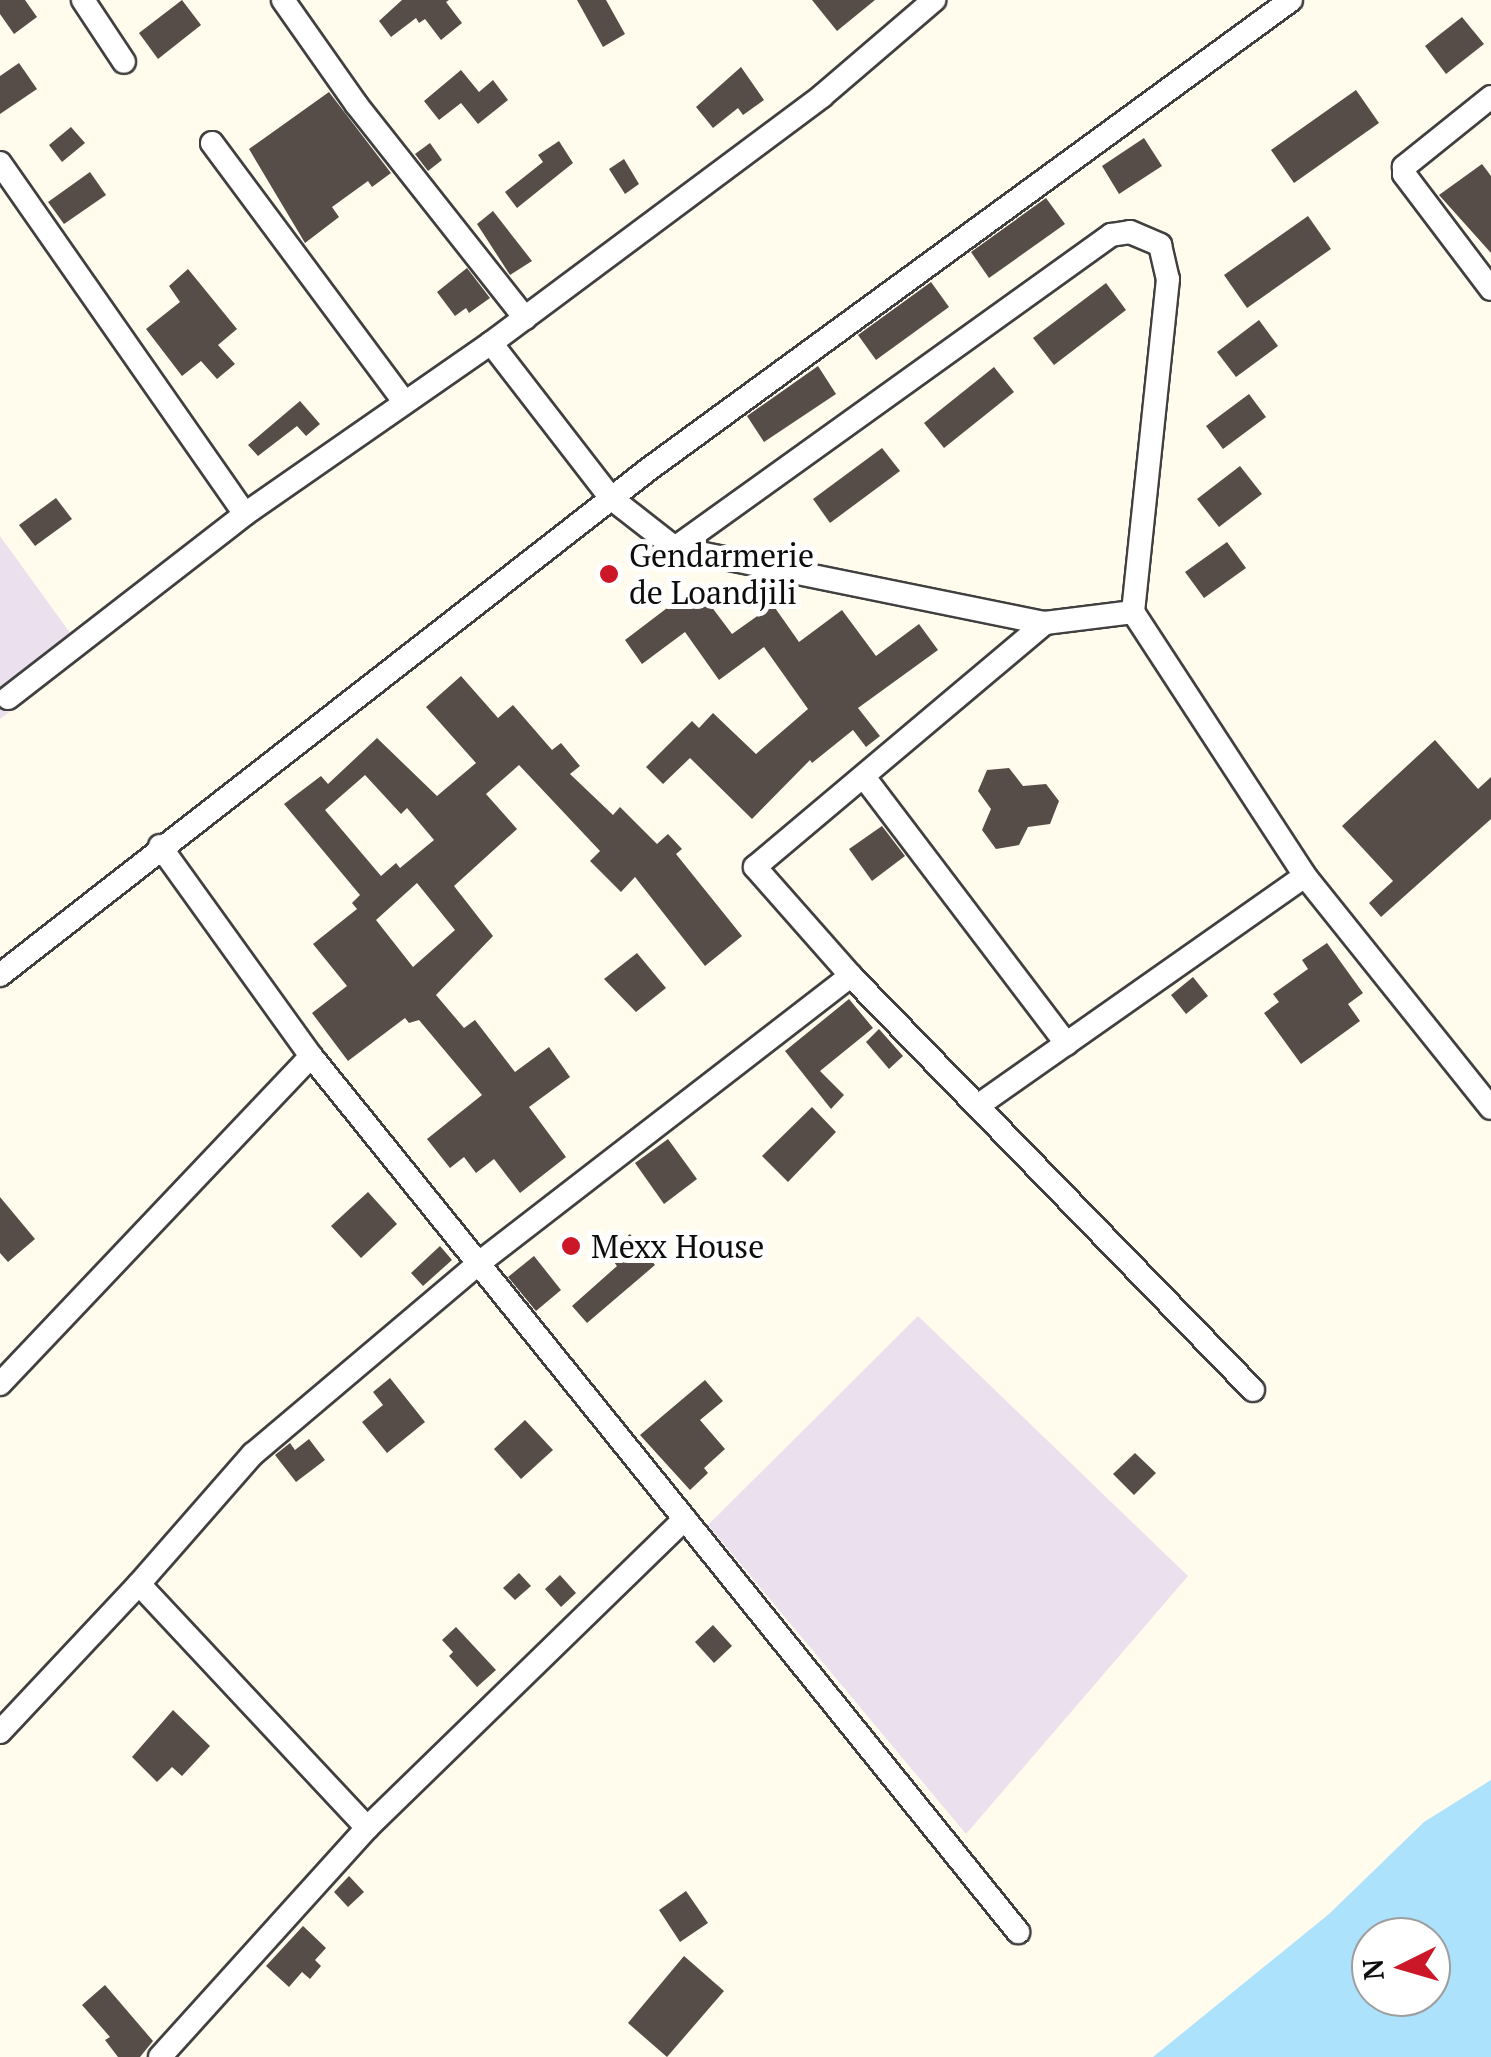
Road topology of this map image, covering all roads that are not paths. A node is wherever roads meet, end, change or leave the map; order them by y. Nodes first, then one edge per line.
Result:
1 (83, 0) edge
2 (283, 0) edge
3 (934, 0) edge
4 (1291, 0) edge
5 (908, 8) edge
6 (124, 62) dead end
7 (1491, 96) edge
8 (212, 143) dead end
9 (0, 163) edge
10 (1491, 289) edge
11 (525, 318) junction
12 (490, 344) junction
13 (404, 402) junction
14 (611, 498) junction
15 (245, 514) junction
16 (674, 548) junction
17 (1133, 612) junction
18 (1045, 623) junction
19 (8, 698) dead end
20 (864, 776) junction
21 (160, 846) junction
22 (1305, 876) junction
23 (0, 975) edge
24 (851, 976) junction
25 (1067, 1044) junction
26 (311, 1056) junction
27 (979, 1105) junction
28 (1491, 1108) edge
29 (478, 1263) junction
30 (0, 1384) edge
31 (1254, 1390) dead end
32 (685, 1519) junction
33 (139, 1584) junction
34 (0, 1732) edge
35 (367, 1828) junction
36 (1018, 1932) dead end
37 (160, 2057) edge

1 - 6 street
2 - 11 street
3 - 5 street
4 - 14 street
5 - 11 street
7 - 10 street
8 - 13 street
9 - 15 street
11 - 12 street
12 - 13 street
12 - 14 street
13 - 15 street
14 - 16 street
14 - 21 street
15 - 19 street
16 - 17 street
16 - 18 street
17 - 18 street
17 - 22 street
18 - 20 street
20 - 24 street
20 - 25 street
21 - 23 street
21 - 26 street
22 - 25 street
22 - 28 street
24 - 27 street
24 - 29 street
25 - 27 street
26 - 29 street
26 - 30 street
27 - 31 street
29 - 32 street
29 - 33 street
32 - 35 street
32 - 36 street
33 - 34 street
33 - 35 street
35 - 37 street

